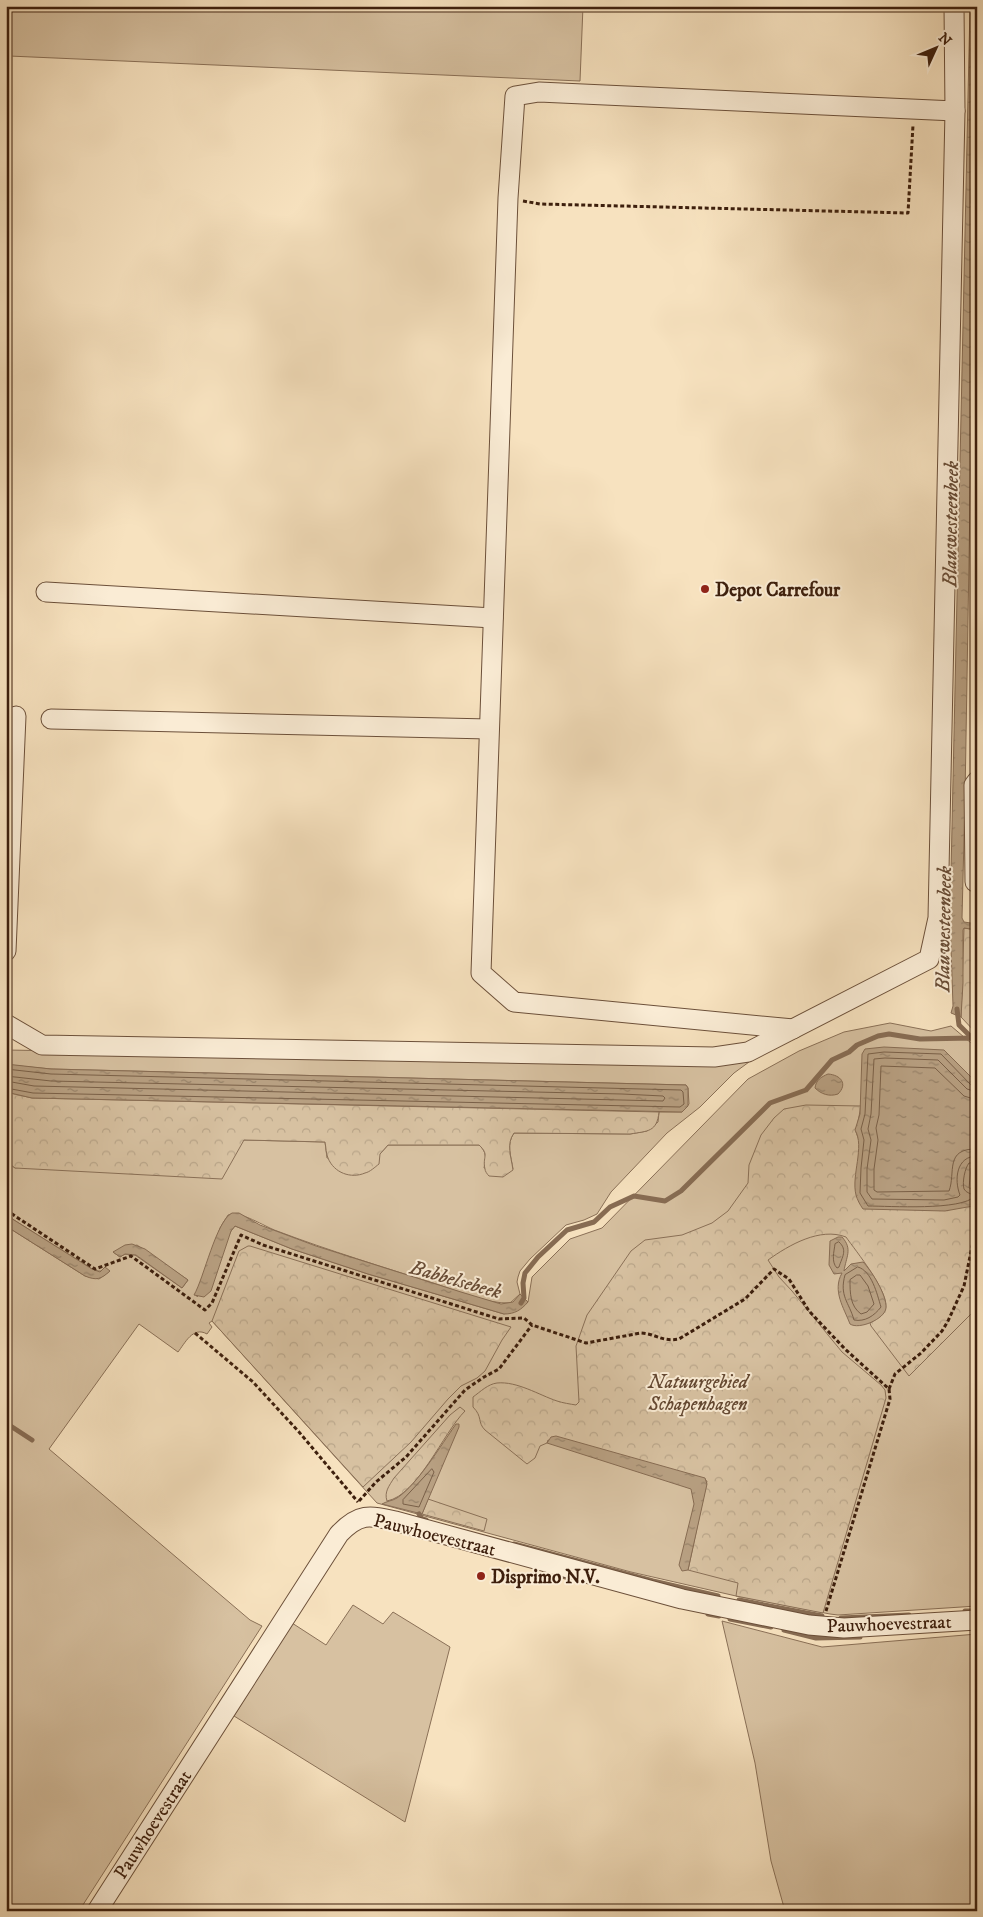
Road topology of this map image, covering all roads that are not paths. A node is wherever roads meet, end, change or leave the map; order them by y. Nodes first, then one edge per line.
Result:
1 (954, 6) edge
2 (955, 111) junction
3 (46, 592) dead end
4 (493, 618) junction
5 (16, 716) dead end
6 (51, 719) dead end
7 (489, 729) junction
8 (977, 780) edge
9 (974, 882) dead end
10 (6, 951) edge
11 (6, 1024) edge
12 (793, 1029) junction
13 (977, 1620) edge
14 (97, 1911) edge

1 - 2 street
2 - 4 street
2 - 12 street
3 - 4 street
4 - 7 street
5 - 10 street
6 - 7 street
7 - 12 street
8 - 9 street
11 - 12 street
13 - 14 street, Pauwhoevestraat

